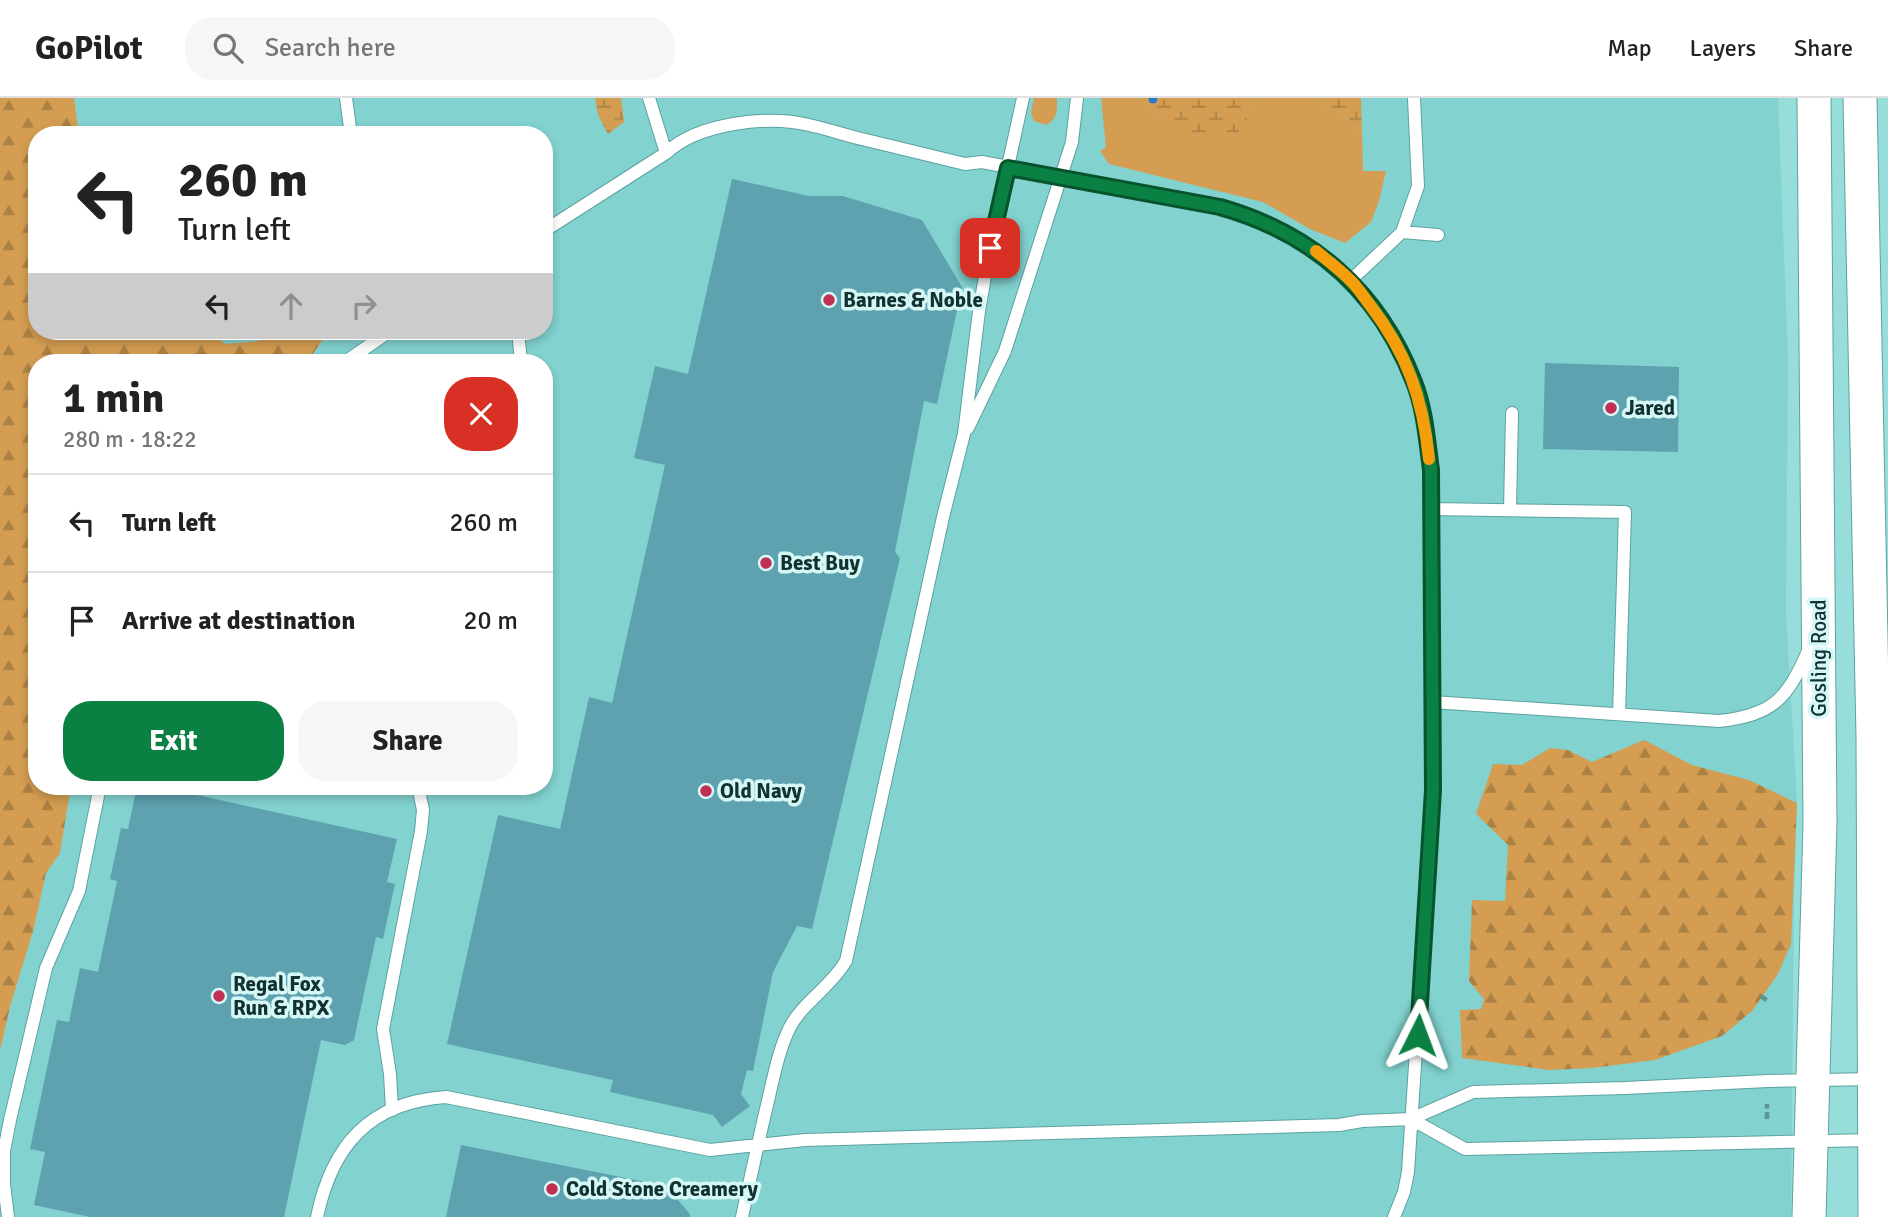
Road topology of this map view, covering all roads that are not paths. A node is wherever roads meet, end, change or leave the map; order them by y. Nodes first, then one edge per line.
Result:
1 (346, 98) edge
2 (649, 98) edge
3 (1023, 98) edge
4 (1077, 98) edge
5 (1414, 98) edge
6 (1814, 98) edge
7 (1860, 98) edge
8 (350, 126) edge
9 (666, 153) junction
10 (1008, 168) junction
11 (1062, 177) junction
12 (553, 225) edge
13 (1402, 232) junction
14 (1438, 235) dead end
15 (1351, 280) junction
16 (377, 340) edge
17 (357, 354) edge
18 (1512, 413) dead end
19 (964, 434) junction
20 (1431, 509) junction
21 (1510, 510) junction
22 (1820, 622) junction
23 (1432, 702) junction
24 (1619, 714) junction
25 (98, 795) edge
26 (420, 795) edge
27 (1812, 1079) junction
28 (1875, 1079) junction
29 (391, 1110) junction
30 (1411, 1119) junction
31 (1810, 1140) junction
32 (1876, 1140) junction
33 (758, 1145) junction
34 (8, 1217) edge
35 (317, 1217) edge
36 (742, 1217) edge
37 (1394, 1217) edge
38 (1809, 1217) edge
39 (1875, 1217) edge

1 - 8 lane
2 - 9 lane
3 - 10 lane
4 - 11 lane
5 - 13 lane
6 - 22 main road, Gosling Road
7 - 28 main road
9 - 10 lane
9 - 12 lane
10 - 11 lane
10 - 19 lane
11 - 15 lane
11 - 19 lane
13 - 14 lane
13 - 15 lane
15 - 20 lane
16 - 17 lane
18 - 21 lane
19 - 33 lane
20 - 21 lane
20 - 23 lane
21 - 24 lane
22 - 24 lane
22 - 27 main road, Gosling Road
23 - 24 lane
23 - 30 lane
25 - 34 lane
26 - 29 lane
27 - 28 lane
27 - 30 lane
27 - 31 main road, Gosling Road
28 - 32 main road
29 - 33 lane
29 - 35 lane
30 - 31 lane
30 - 33 lane
30 - 37 lane
31 - 32 lane
31 - 38 main road, Gosling Road
32 - 39 main road
33 - 36 lane

